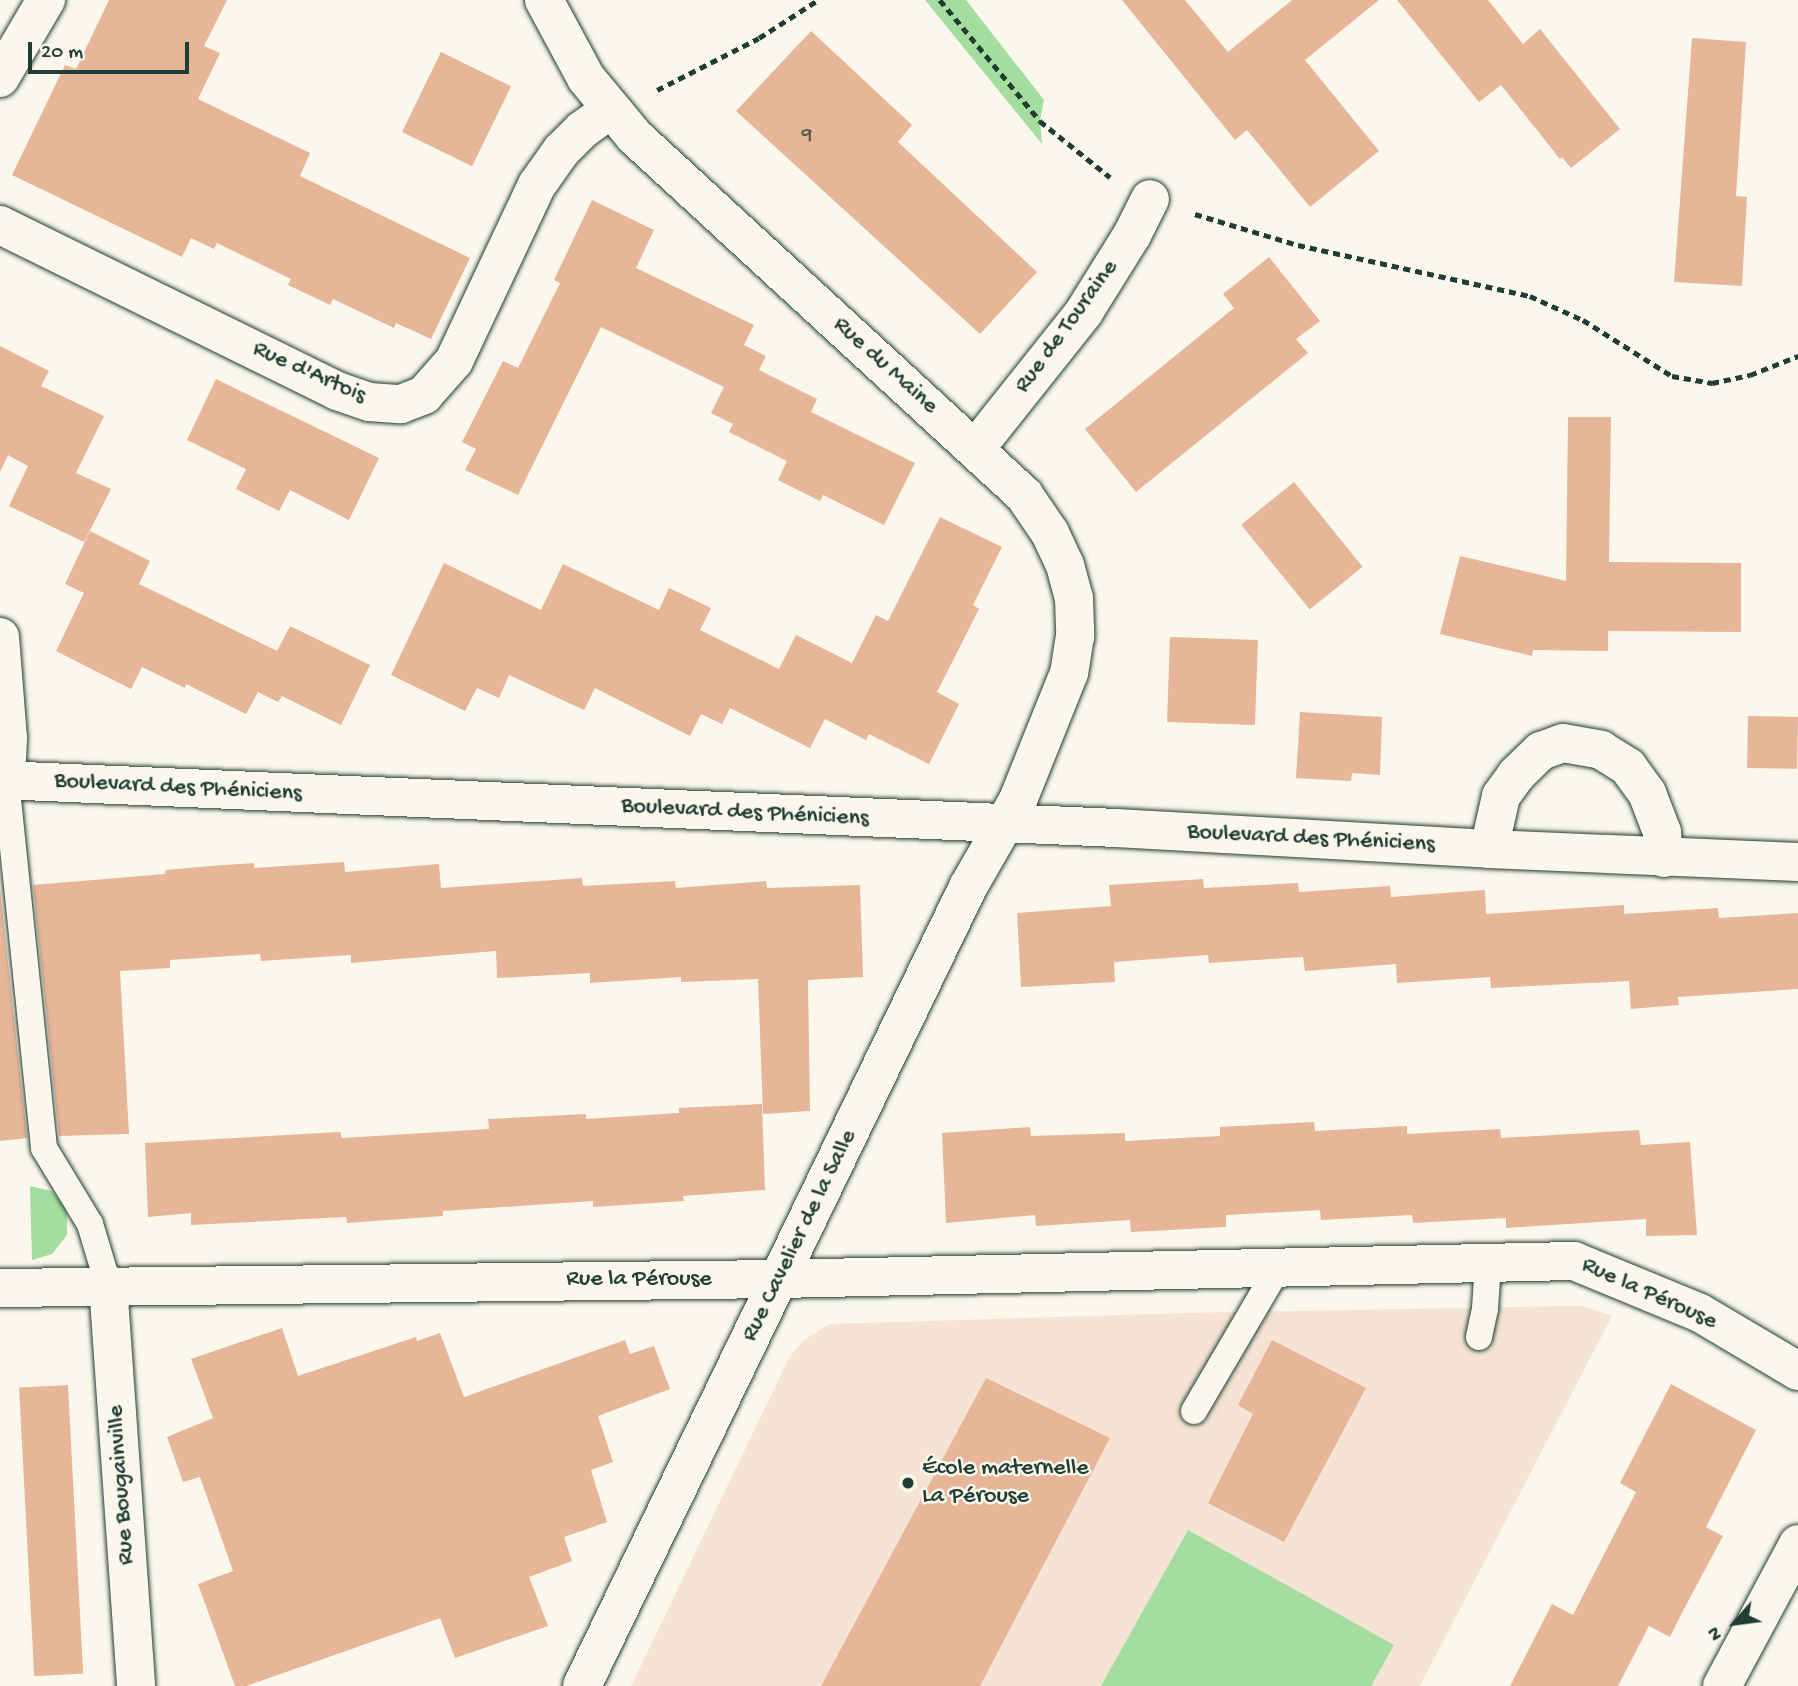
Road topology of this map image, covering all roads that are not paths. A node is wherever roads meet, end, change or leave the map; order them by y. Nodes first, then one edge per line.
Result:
1 (46, 0) edge
2 (544, 0) edge
3 (0, 78) edge
4 (610, 110) junction
5 (1150, 199) road end
6 (0, 225) edge
7 (976, 448) junction
8 (0, 637) edge
9 (4, 768) edge
10 (1022, 788) joint
11 (1002, 824) junction
12 (1489, 849) junction
13 (1664, 858) junction
14 (1798, 862) edge
15 (1488, 1263) junction
16 (1278, 1268) junction
17 (779, 1279) junction
18 (108, 1284) junction
19 (0, 1288) edge
20 (1479, 1337) dead end
21 (1798, 1371) edge
22 (1195, 1411) dead end
23 (1798, 1544) edge
24 (135, 1686) edge
25 (582, 1686) edge
26 (1722, 1686) edge

1 - 3 street
2 - 4 street, Rue du Maine
4 - 6 street, Rue d'Artois
4 - 7 street, Rue du Maine
5 - 7 street, Rue de Touraine
7 - 10 street, Rue du Maine
8 - 9 street
9 - 11 street, Boulevard des Phéniciens
9 - 18 lane
10 - 11 street, Rue Cavelier de la Salle
11 - 12 street, Boulevard des Phéniciens
11 - 17 street, Rue Cavelier de la Salle
12 - 13 street, Boulevard des Phéniciens
12 - 13 street
13 - 14 street, Boulevard des Phéniciens
15 - 16 street, Rue la Pérouse
15 - 20 lane
15 - 21 street, Rue la Pérouse
16 - 17 street, Rue la Pérouse
16 - 22 lane
17 - 18 street, Rue la Pérouse
17 - 25 street, Rue Cavelier de la Salle
18 - 19 street, Rue la Pérouse
18 - 24 street, Rue Bougainville
23 - 26 street

